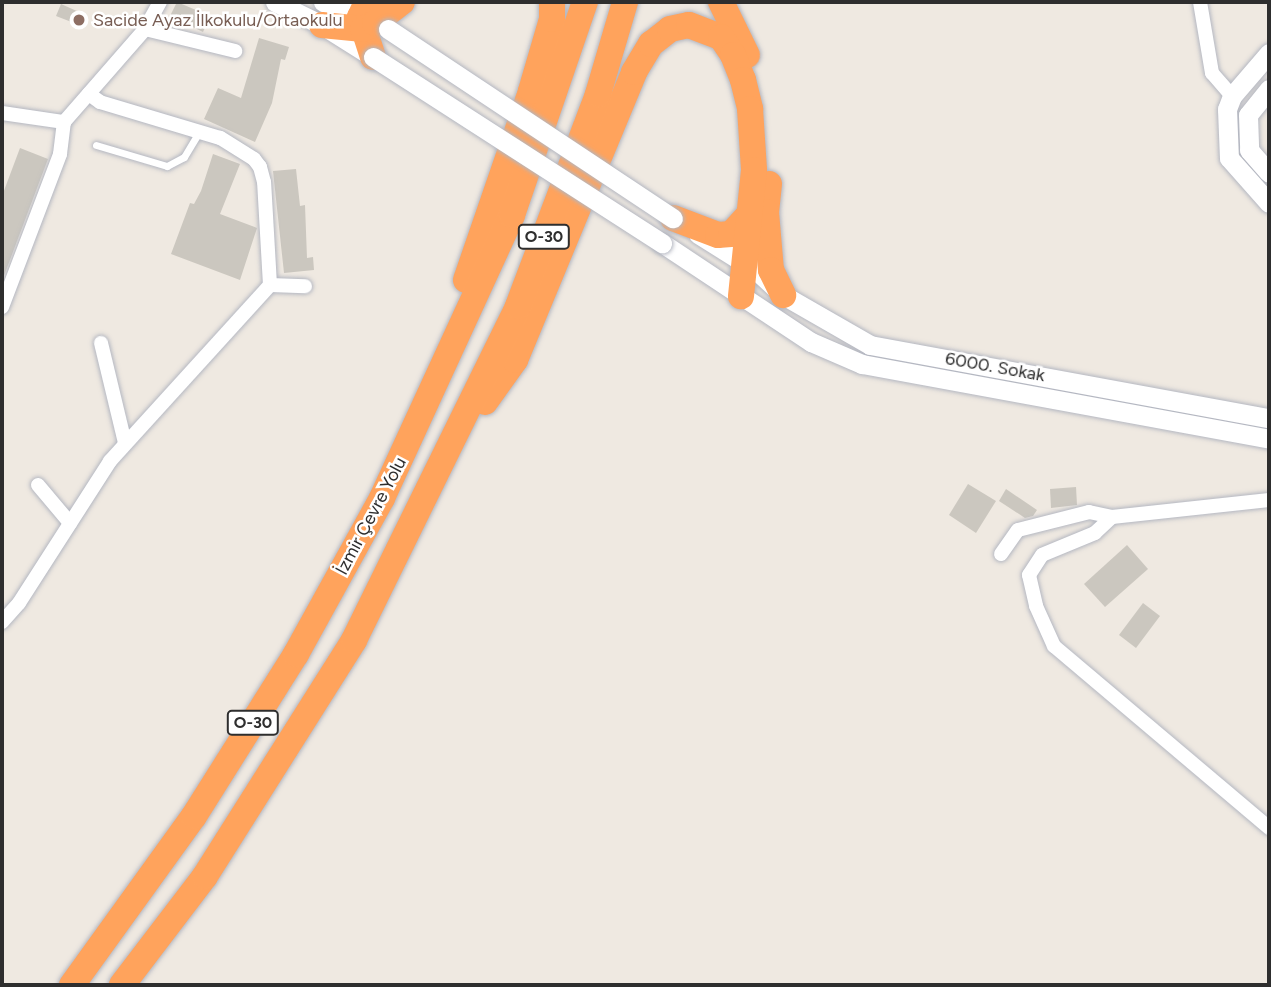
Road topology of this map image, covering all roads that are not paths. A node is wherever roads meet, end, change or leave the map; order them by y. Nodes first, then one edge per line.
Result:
1 (160, 2) edge
2 (275, 2) edge
3 (402, 2) edge
4 (552, 2) edge
5 (585, 2) edge
6 (625, 2) edge
7 (721, 2) edge
8 (1200, 2) edge
9 (322, 13) edge
10 (365, 15) edge
11 (145, 29) junction
12 (234, 51) dead end
13 (1269, 53) edge
14 (373, 57) junction
15 (1269, 89) edge
16 (89, 94) junction
17 (1232, 96) junction
18 (2, 113) edge
19 (64, 122) junction
20 (199, 131) junction
21 (96, 145) dead end
22 (1269, 173) edge
23 (1269, 203) edge
24 (757, 214) junction
25 (673, 218) junction
26 (750, 266) junction
27 (270, 285) junction
28 (305, 286) dead end
29 (783, 295) junction
30 (741, 296) junction
31 (2, 307) edge
32 (100, 343) dead end
33 (1269, 418) edge
34 (1269, 439) edge
35 (125, 443) junction
36 (408, 444) junction
37 (441, 463) junction
38 (38, 485) dead end
39 (1269, 500) edge
40 (1112, 517) junction
41 (70, 523) junction
42 (1002, 554) dead end
43 (2, 622) edge
44 (1269, 828) edge
45 (72, 985) edge
46 (122, 985) edge

1 - 11 street
2 - 9 street, 6000. Sokak
3 - 10 highway
4 - 36 highway
5 - 36 highway, İzmir Çevre Yolu / O-30
6 - 37 highway, O-30
7 - 24 highway
8 - 17 street
9 - 10 highway
9 - 14 street, 6000. Sokak
10 - 14 highway
10 - 25 street, 6000. Sokak, bridge
11 - 12 street
11 - 16 street
13 - 17 street
14 - 30 street, 6000. Sokak, bridge
15 - 22 street
16 - 19 street
16 - 20 street
17 - 23 street
18 - 19 street
19 - 31 street
20 - 21 lane
20 - 27 street
24 - 25 highway
24 - 26 highway
24 - 29 highway
24 - 37 highway
25 - 26 street, 6000. Sokak
26 - 29 street, 6000. Sokak
26 - 30 highway
27 - 28 street
27 - 35 street
29 - 33 street, 6000. Sokak
30 - 34 street, 6000. Sokak
32 - 35 street
35 - 41 street
36 - 45 highway, İzmir Çevre Yolu / O-30
37 - 46 highway, O-30
38 - 41 street
39 - 40 street
40 - 42 street
40 - 44 street
41 - 43 street

